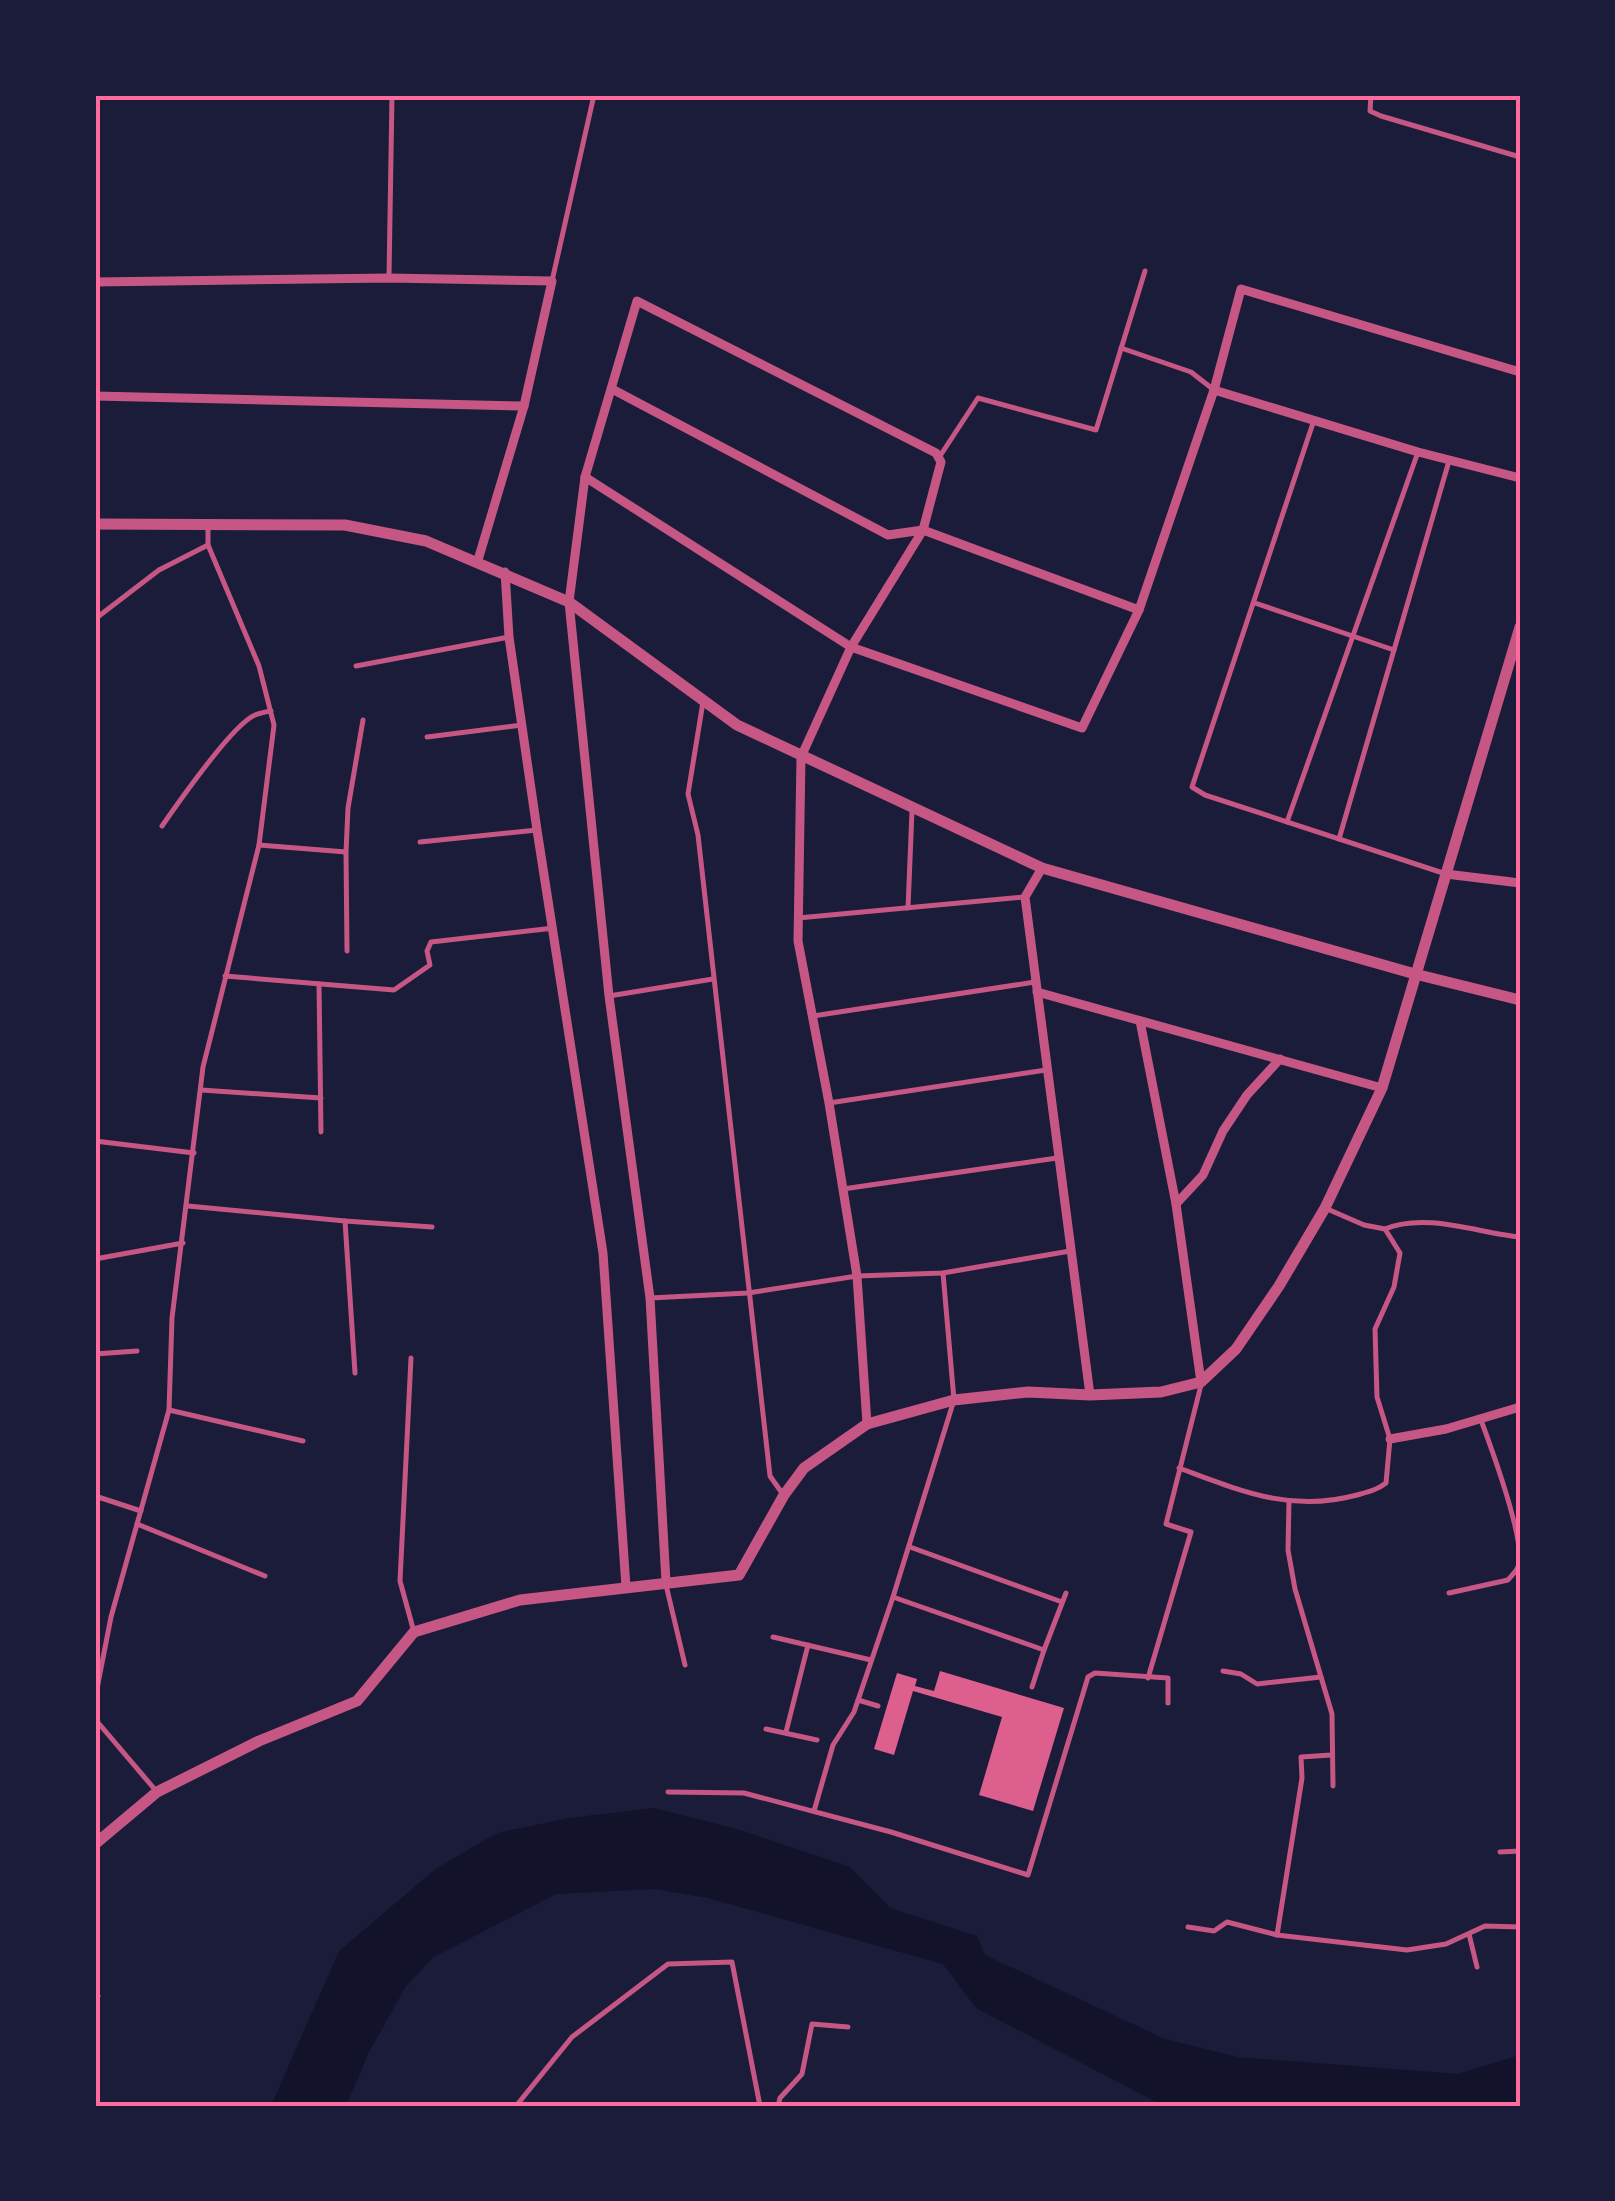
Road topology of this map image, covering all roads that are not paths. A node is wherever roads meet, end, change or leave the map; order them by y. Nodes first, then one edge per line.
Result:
1 (392, 95) edge
2 (594, 95) edge
3 (1371, 95) edge
4 (1520, 158) edge
5 (1145, 272) dead end
6 (389, 278) junction
7 (95, 282) edge
8 (552, 282) junction
9 (1122, 348) junction
10 (1520, 372) edge
11 (612, 389) junction
12 (1214, 390) junction
13 (95, 396) edge
14 (524, 406) junction
15 (1314, 420) junction
16 (1418, 452) junction
17 (940, 456) junction
18 (1449, 461) junction
19 (585, 477) junction
20 (1520, 478) edge
21 (208, 522) junction
22 (95, 524) edge
23 (923, 530) junction
24 (208, 544) junction
25 (478, 560) junction
26 (505, 572) junction
27 (569, 602) junction
28 (1254, 602) junction
29 (1139, 610) junction
30 (95, 619) edge
31 (1520, 627) edge
32 (509, 637) junction
33 (1353, 638) junction
34 (851, 648) junction
35 (1394, 650) junction
36 (356, 666) dead end
37 (703, 702) junction
38 (270, 711) junction
39 (363, 720) dead end
40 (522, 725) junction
41 (427, 737) dead end
42 (801, 757) junction
43 (913, 806) junction
44 (1287, 822) junction
45 (162, 826) dead end
46 (537, 830) junction
47 (1340, 839) junction
48 (420, 842) dead end
49 (259, 845) junction
50 (346, 852) junction
51 (1042, 868) junction
52 (1446, 874) junction
53 (1520, 883) edge
54 (1025, 897) junction
55 (908, 908) junction
56 (798, 918) junction
57 (554, 928) junction
58 (346, 951) dead end
59 (1415, 974) junction
60 (225, 976) junction
61 (713, 979) junction
62 (319, 984) junction
63 (1036, 987) junction
64 (609, 996) junction
65 (1520, 1000) edge
66 (813, 1016) junction
67 (1140, 1021) junction
68 (1280, 1059) junction
69 (1046, 1070) junction
70 (1382, 1088) junction
71 (200, 1090) junction
72 (321, 1098) junction
73 (829, 1103) junction
74 (321, 1132) dead end
75 (95, 1141) edge
76 (194, 1154) junction
77 (1057, 1158) junction
78 (843, 1189) junction
79 (1176, 1204) junction
80 (188, 1206) junction
81 (1325, 1208) junction
82 (345, 1222) junction
83 (432, 1227) dead end
84 (1385, 1229) junction
85 (1520, 1237) edge
86 (182, 1243) junction
87 (1070, 1251) junction
88 (95, 1259) edge
89 (943, 1272) junction
90 (856, 1276) junction
91 (748, 1294) junction
92 (650, 1298) junction
93 (137, 1351) dead end
94 (95, 1354) edge
95 (411, 1358) dead end
96 (355, 1373) dead end
97 (1201, 1382) junction
98 (1090, 1395) junction
99 (954, 1400) junction
100 (1520, 1407) edge
101 (169, 1410) junction
102 (1481, 1420) junction
103 (867, 1424) junction
104 (1390, 1439) junction
105 (303, 1441) dead end
106 (1180, 1468) junction
107 (784, 1495) junction
108 (95, 1496) edge
109 (1289, 1501) junction
110 (140, 1511) junction
111 (137, 1524) junction
112 (909, 1547) junction
113 (266, 1576) dead end
114 (666, 1582) junction
115 (626, 1587) junction
116 (1066, 1593) dead end
117 (1449, 1593) dead end
118 (893, 1596) junction
119 (1062, 1602) junction
120 (414, 1632) junction
121 (773, 1637) dead end
122 (808, 1645) junction
123 (1044, 1650) junction
124 (871, 1660) junction
125 (685, 1665) dead end
126 (1223, 1671) dead end
127 (1148, 1678) junction
128 (1321, 1678) junction
129 (1032, 1687) dead end
130 (95, 1699) edge
131 (858, 1700) junction
132 (1168, 1703) dead end
133 (878, 1706) dead end
134 (95, 1719) edge
135 (766, 1729) dead end
136 (786, 1732) junction
137 (816, 1740) dead end
138 (1331, 1755) junction
139 (1333, 1786) dead end
140 (157, 1792) junction
141 (668, 1792) dead end
142 (814, 1812) junction
143 (95, 1844) edge
144 (1520, 1850) edge
145 (1500, 1852) dead end
146 (1188, 1927) dead end
147 (1520, 1927) edge
148 (1469, 1934) junction
149 (1277, 1935) junction
150 (1477, 1967) dead end
151 (848, 2027) dead end
152 (522, 2099) junction
153 (516, 2106) edge
154 (526, 2106) edge
155 (760, 2106) edge
156 (778, 2106) edge

1 - 6 lane
2 - 8 lane
3 - 4 lane
5 - 9 lane
6 - 7 street
6 - 8 street
8 - 14 street
9 - 12 lane
9 - 17 lane
10 - 12 street
11 - 17 street
11 - 19 street
11 - 23 street
12 - 15 street
12 - 29 street
13 - 14 street
14 - 25 street
15 - 16 street
15 - 28 lane
16 - 18 street
16 - 33 lane
17 - 23 street
18 - 20 street
18 - 35 lane
19 - 27 street
19 - 34 street
21 - 22 street
21 - 24 lane
21 - 25 street
23 - 29 street
23 - 34 street
24 - 30 lane
24 - 38 lane
25 - 26 street
26 - 27 street
26 - 32 street
27 - 37 street
27 - 64 street
28 - 33 lane
28 - 44 lane
29 - 34 street
31 - 52 street
32 - 36 lane
32 - 40 street
33 - 35 lane
33 - 44 lane
34 - 42 street
35 - 47 lane
37 - 42 street
37 - 61 lane
38 - 45 lane
38 - 49 lane
39 - 50 lane
40 - 41 lane
40 - 46 street
42 - 43 street
42 - 56 street
43 - 51 street
43 - 55 lane
44 - 47 lane
46 - 48 lane
46 - 57 street
47 - 52 lane
49 - 50 lane
49 - 60 lane
50 - 58 lane
51 - 54 street
51 - 59 street
52 - 53 street
52 - 59 street
54 - 55 lane
54 - 63 street
55 - 56 lane
56 - 66 street
57 - 62 lane
57 - 115 street
59 - 65 street
59 - 70 street
60 - 62 lane
60 - 71 lane
61 - 64 lane
61 - 91 lane
62 - 72 lane
63 - 66 lane
63 - 67 street
63 - 69 street
64 - 92 street
66 - 73 street
67 - 68 street
67 - 79 street
68 - 70 street
68 - 79 street
69 - 73 lane
69 - 77 street
70 - 81 street
71 - 72 lane
71 - 76 lane
72 - 74 lane
73 - 78 street
75 - 76 lane
76 - 80 lane
77 - 78 lane
77 - 87 street
78 - 90 street
79 - 97 street
80 - 82 lane
80 - 86 lane
81 - 84 lane
81 - 97 street
82 - 83 lane
82 - 96 lane
84 - 85 lane
84 - 104 lane
86 - 88 lane
86 - 101 lane
87 - 89 lane
87 - 98 street
89 - 90 lane
89 - 99 lane
90 - 91 lane
90 - 103 street
91 - 92 lane
91 - 107 lane
92 - 114 street
93 - 94 lane
95 - 120 lane
97 - 98 street
97 - 106 lane
98 - 99 street
99 - 103 street
99 - 112 lane
100 - 102 street
101 - 105 lane
101 - 110 lane
102 - 104 street
102 - 117 lane
103 - 107 street
104 - 109 lane
106 - 109 lane
106 - 127 lane
107 - 114 street
108 - 110 lane
109 - 128 lane
110 - 111 lane
111 - 113 lane
111 - 130 lane
112 - 118 lane
112 - 119 lane
114 - 115 street
114 - 125 lane
115 - 120 street
116 - 119 lane
118 - 123 lane
118 - 124 lane
119 - 123 lane
120 - 140 street
121 - 122 lane
122 - 124 lane
122 - 136 lane
123 - 129 lane
124 - 131 lane
126 - 128 lane
127 - 132 lane
127 - 142 lane
128 - 138 lane
131 - 133 lane
131 - 142 lane
134 - 140 lane
135 - 136 lane
136 - 137 lane
138 - 139 lane
138 - 149 lane
140 - 143 street
141 - 142 lane
144 - 145 lane
146 - 149 lane
147 - 148 lane
148 - 149 lane
148 - 150 lane
151 - 156 lane
152 - 153 lane
152 - 154 lane
152 - 155 lane

